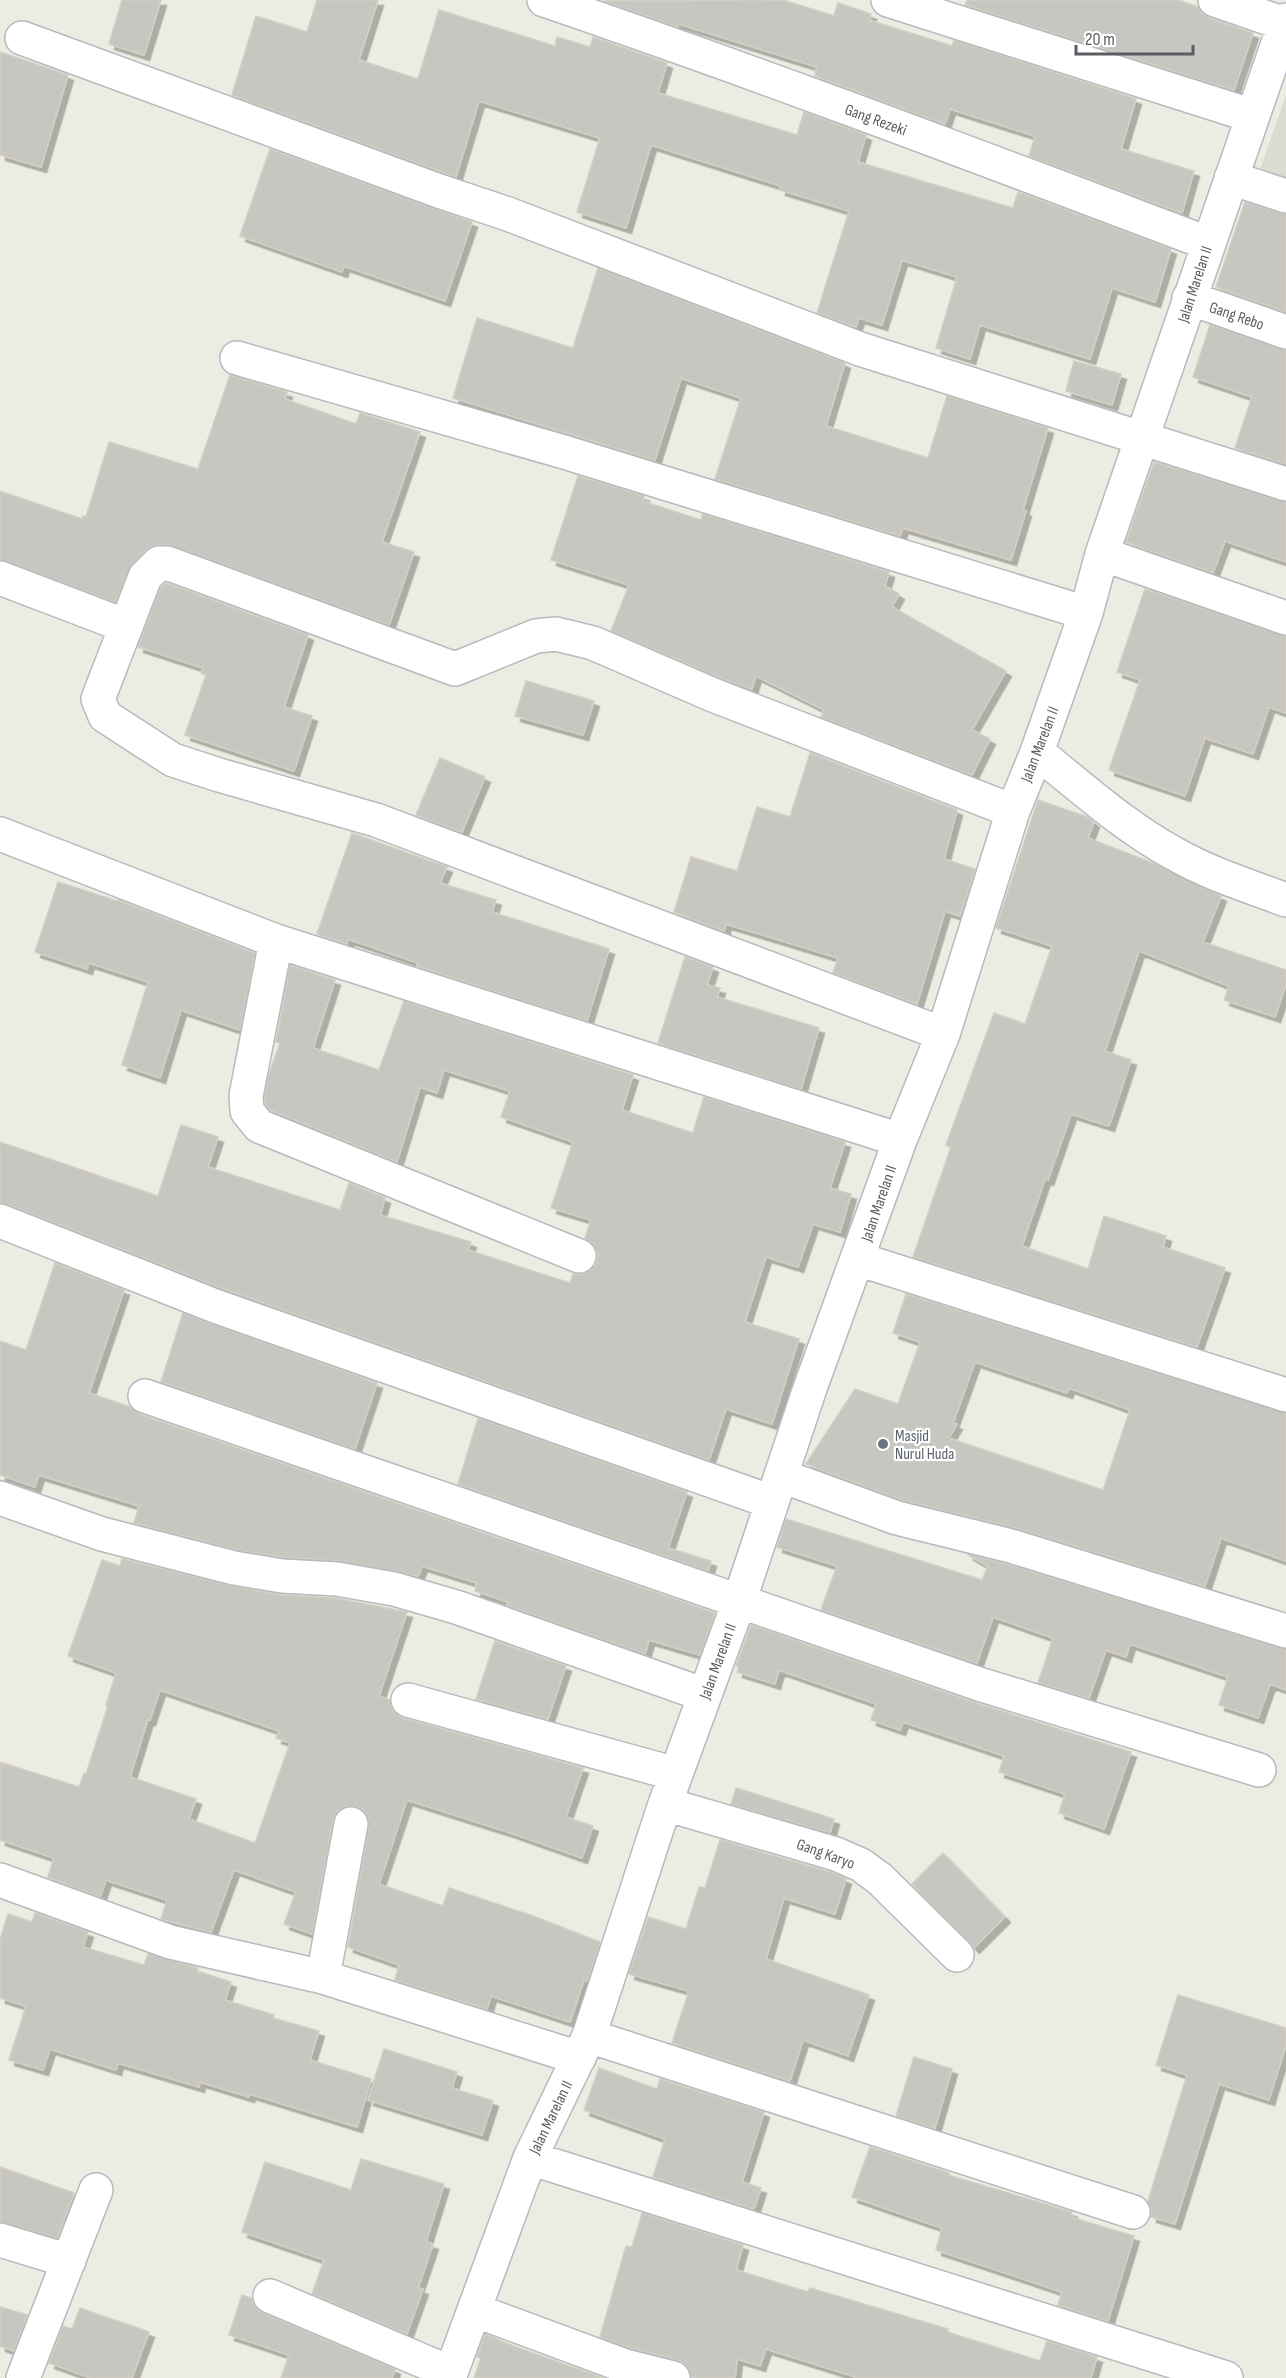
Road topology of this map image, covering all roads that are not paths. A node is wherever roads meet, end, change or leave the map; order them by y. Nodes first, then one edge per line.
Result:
1 (544, 0) edge
2 (888, 0) edge
3 (1215, 0) edge
4 (1285, 22) edge
5 (22, 38) dead end
6 (1252, 117) junction
7 (1231, 178) junction
8 (1286, 196) edge
9 (1207, 243) junction
10 (1189, 298) junction
11 (1286, 332) edge
12 (237, 358) dead end
13 (1143, 438) junction
14 (1286, 484) edge
15 (1101, 554) junction
16 (0, 578) edge
17 (1086, 613) junction
18 (1286, 618) edge
19 (126, 626) junction
20 (1037, 752) junction
21 (1013, 811) junction
22 (0, 834) edge
23 (1286, 900) edge
24 (276, 941) junction
25 (943, 1034) junction
26 (900, 1140) junction
27 (0, 1221) edge
28 (579, 1256) dead end
29 (858, 1259) junction
30 (1286, 1395) edge
31 (145, 1396) dead end
32 (777, 1489) junction
33 (0, 1498) edge
34 (739, 1602) junction
35 (1286, 1631) edge
36 (705, 1695) junction
37 (408, 1700) dead end
38 (1259, 1770) dead end
39 (670, 1789) junction
40 (351, 1824) dead end
41 (0, 1880) edge
42 (957, 1955) dead end
43 (323, 1977) junction
44 (584, 2047) junction
45 (530, 2158) junction
46 (96, 2190) dead end
47 (1133, 2212) dead end
48 (0, 2240) edge
49 (69, 2261) junction
50 (270, 2296) dead end
51 (474, 2310) junction
52 (450, 2376) edge
53 (23, 2378) edge
54 (674, 2378) edge
55 (1226, 2378) edge

1 - 9 street, Gang Rezeki
2 - 6 street
3 - 4 street
4 - 6 street, Jalan Marelan II
5 - 13 street
6 - 7 street, Jalan Marelan II
7 - 8 street
7 - 9 street, Jalan Marelan II
9 - 10 street, Jalan Marelan II
10 - 11 street, Gang Rebo
10 - 13 street, Jalan Marelan II
12 - 17 street
13 - 14 street
13 - 15 street, Jalan Marelan II
15 - 17 street, Jalan Marelan II
15 - 18 street
16 - 19 street
17 - 20 street, Jalan Marelan II
19 - 21 street
19 - 25 street
20 - 21 street, Jalan Marelan II
20 - 23 street
21 - 25 street, Jalan Marelan II
22 - 24 street
24 - 26 street
24 - 28 street
25 - 26 street, Jalan Marelan II
26 - 29 street, Jalan Marelan II
27 - 32 street
29 - 30 street
29 - 32 street, Jalan Marelan II
31 - 34 street
32 - 34 street, Jalan Marelan II
32 - 35 street
33 - 36 street
34 - 36 street, Jalan Marelan II
34 - 38 street
36 - 39 street, Jalan Marelan II
37 - 39 street, Gang Karyo
39 - 42 street, Gang Karyo
39 - 44 street, Jalan Marelan II
40 - 43 street
41 - 43 street
43 - 44 street
44 - 45 street, Jalan Marelan II
44 - 47 street
45 - 51 street, Jalan Marelan II
45 - 55 street
46 - 49 street
48 - 49 street
49 - 53 street
50 - 52 street
51 - 52 street, Jalan Marelan II
51 - 54 street

